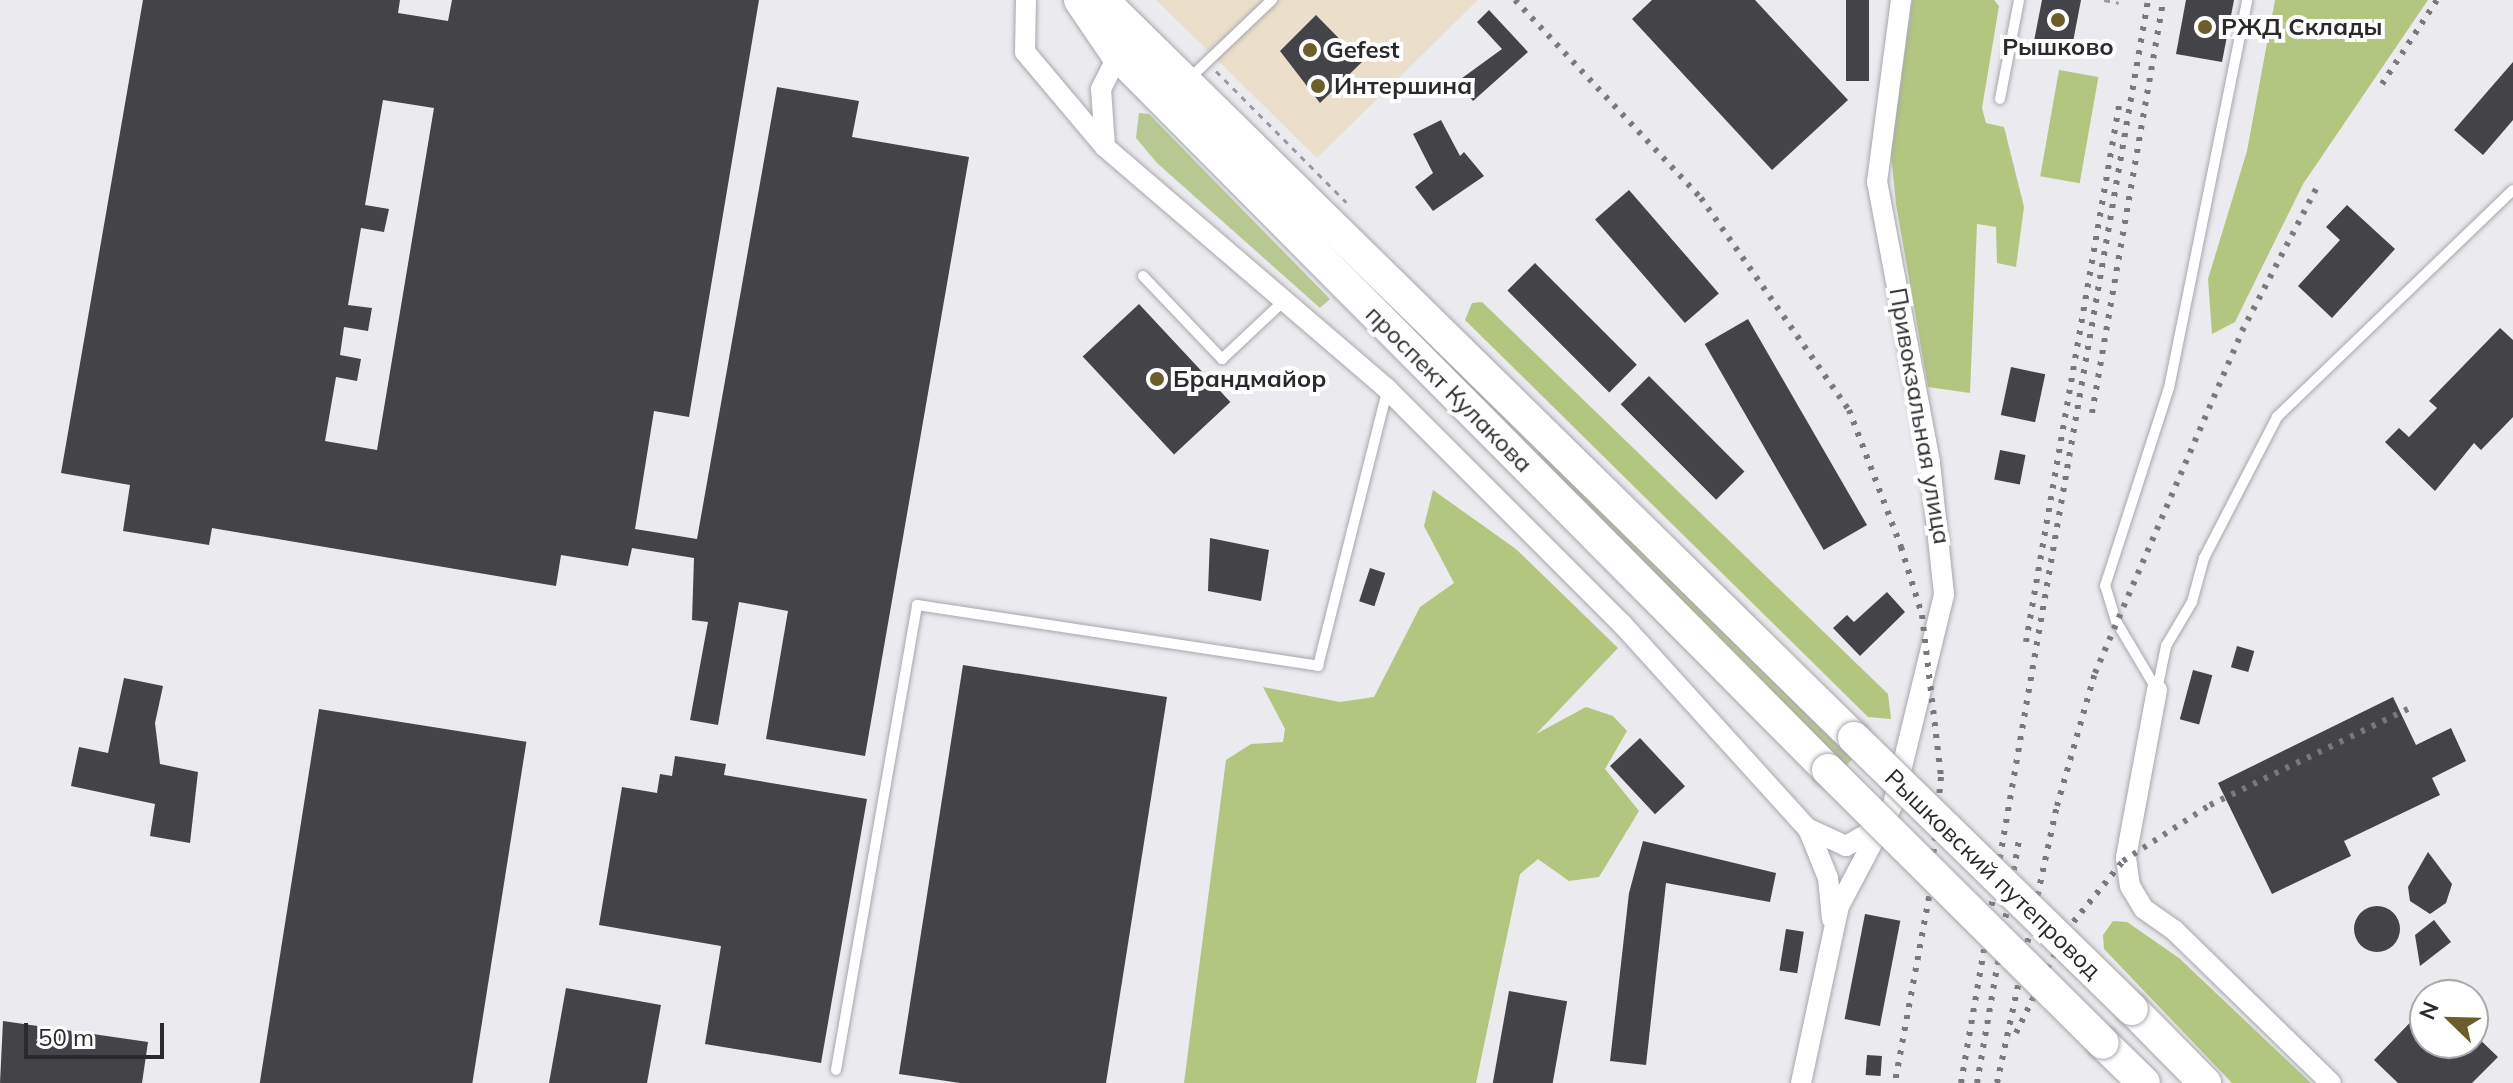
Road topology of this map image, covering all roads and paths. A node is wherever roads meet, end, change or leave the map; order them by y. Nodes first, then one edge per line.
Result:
1 (1026, 0) edge
2 (1080, 0) edge
3 (1102, 0) edge
4 (1272, 0) edge
5 (1901, 0) edge
6 (2019, 0) edge
7 (2104, 0) edge
8 (2247, 0) edge
9 (2119, 3) dead end
10 (1126, 42) junction
11 (1189, 79) junction
12 (2000, 99) dead end
13 (1105, 147) junction
14 (2513, 190) edge
15 (1143, 276) dead end
16 (1288, 297) junction
17 (1387, 389) junction
18 (2157, 690) junction
19 (1854, 738) joint
20 (1828, 770) joint
21 (1883, 825) junction
22 (1807, 828) junction
23 (1831, 935) junction
24 (836, 1070) dead end
25 (1801, 1083) edge
26 (2144, 1083) edge
27 (2205, 1083) edge
28 (2331, 1083) edge

1 - 13 street
2 - 10 main road, проспект Кулакова
3 - 10 main road, проспект Кулакова
4 - 11 lane
5 - 21 street, Привокзальная улица
6 - 12 lane
7 - 9 path
8 - 18 lane
10 - 11 main road, проспект Кулакова
10 - 13 street
10 - 20 main road, проспект Кулакова
11 - 19 main road, проспект Кулакова
13 - 16 street
14 - 18 lane
15 - 16 lane
16 - 17 street
17 - 22 street
17 - 24 lane
18 - 28 street
19 - 27 main road, Рышковский путепровод, bridge
20 - 26 main road, Рышковский путепровод, bridge
21 - 22 street
21 - 23 street
22 - 23 street
23 - 25 street

